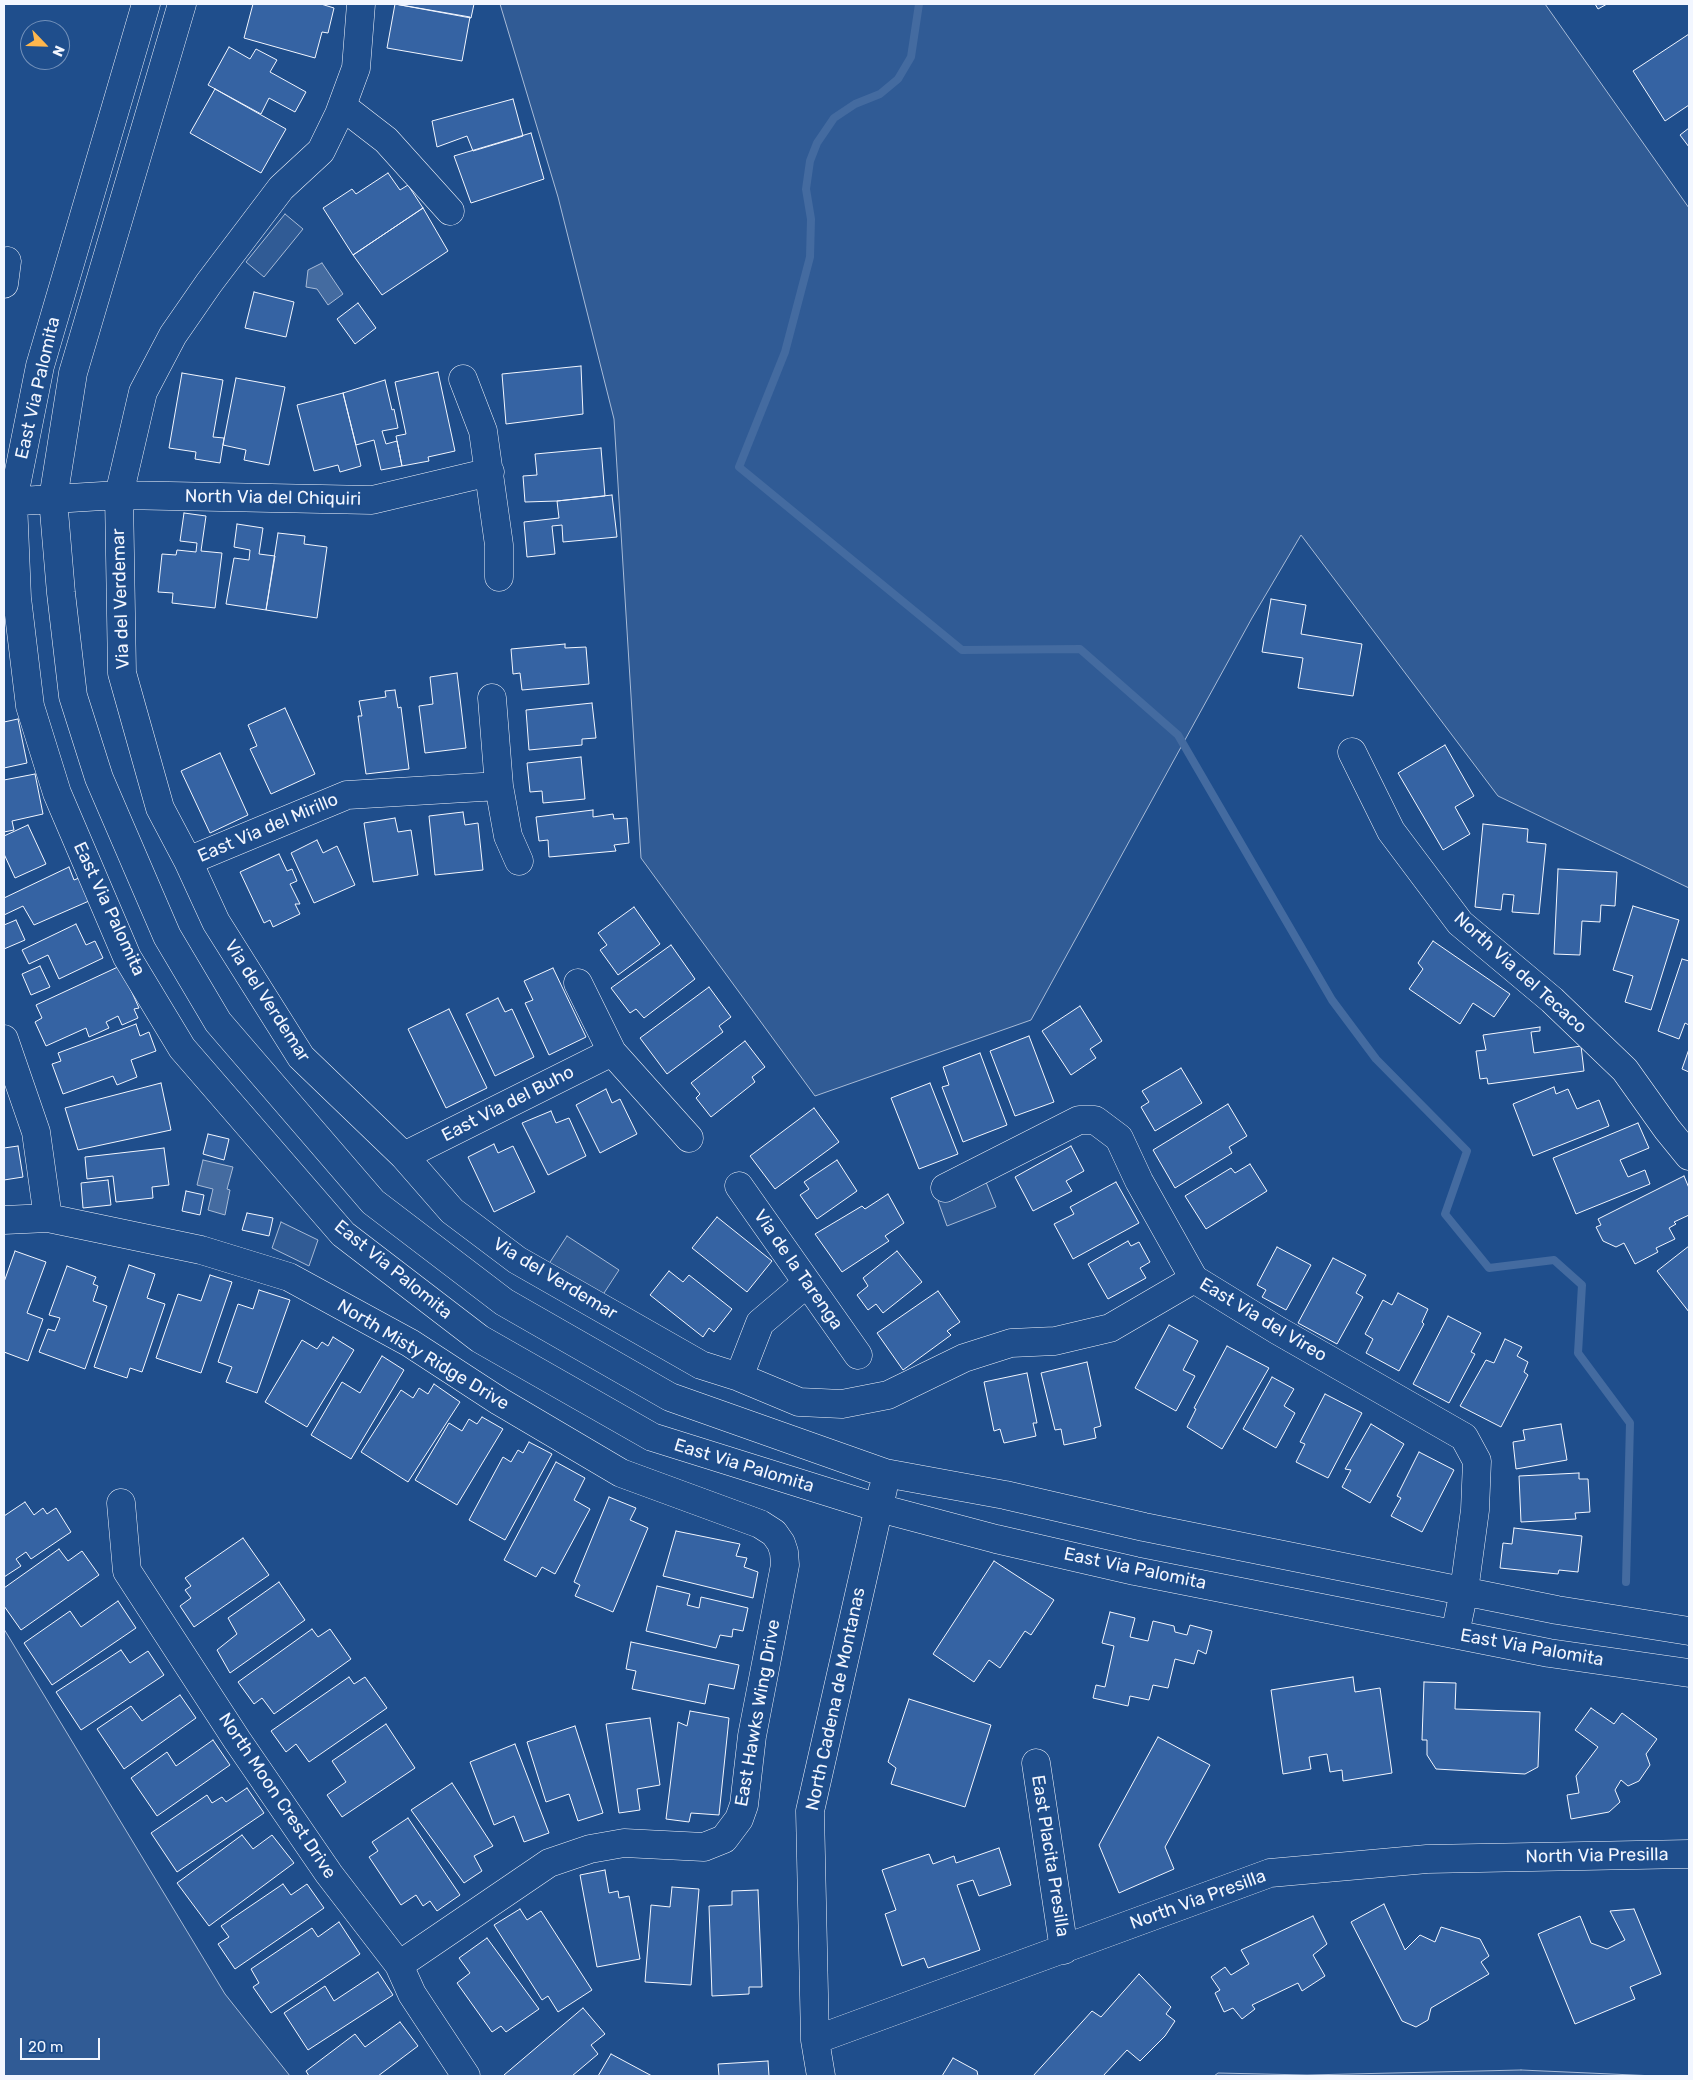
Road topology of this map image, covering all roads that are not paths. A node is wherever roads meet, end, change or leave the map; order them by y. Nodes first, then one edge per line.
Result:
1 (146, 4) edge
2 (182, 4) edge
3 (361, 4) edge
4 (342, 106) junction
5 (450, 211) dead end
6 (463, 379) dead end
7 (490, 472) junction
8 (119, 495) junction
9 (53, 499) junction
10 (8, 501) edge
11 (499, 577) dead end
12 (492, 698) dead end
13 (1352, 752) dead end
14 (498, 786) junction
15 (188, 861) junction
16 (519, 861) dead end
17 (578, 983) dead end
18 (4, 1039) edge
19 (612, 1052) junction
20 (689, 1138) dead end
21 (404, 1156) junction
22 (1689, 1156) edge
23 (738, 1186) dead end
24 (945, 1188) dead end
25 (48, 1218) junction
26 (4, 1220) edge
27 (1194, 1280) junction
28 (806, 1284) junction
29 (858, 1355) dead end
30 (739, 1377) junction
31 (886, 1473) junction
32 (121, 1503) dead end
33 (879, 1508) junction
34 (784, 1552) joint
35 (1464, 1591) junction
36 (1689, 1631) edge
37 (1455, 1634) junction
38 (1689, 1673) edge
39 (1036, 1763) dead end
40 (1689, 1854) edge
41 (1064, 1950) junction
42 (399, 1965) junction
43 (815, 2040) junction
44 (466, 2076) edge
45 (821, 2076) edge

1 - 10 street, East Via Palomita
2 - 9 street, East Via Palomita
3 - 4 street, Via del Verdemar
4 - 5 street
4 - 8 street, Via del Verdemar
6 - 7 street
7 - 8 street, North Via del Chiquiri
7 - 11 street
8 - 9 street, North Via del Chiquiri
8 - 15 street, Via del Verdemar
9 - 10 street, North Via del Chiquiri
9 - 31 street, East Via Palomita
10 - 33 street, East Via Palomita
12 - 14 street
13 - 22 street, North Via del Tecaco
14 - 15 street, East Via del Mirillo
14 - 16 street
15 - 21 street, Via del Verdemar
17 - 19 street
18 - 25 street
19 - 20 street
19 - 21 street, East Via del Buho
21 - 30 street, Via del Verdemar
23 - 28 street, Via de la Tarenga
24 - 27 street, East Via del Vireo
25 - 26 street, North Misty Ridge Drive
25 - 34 street, North Misty Ridge Drive
27 - 30 street, Via del Verdemar
27 - 35 street, East Via del Vireo
28 - 29 street, Via de la Tarenga
28 - 30 street
31 - 33 street, North Cadena de Montanas
31 - 35 street, East Via Palomita
32 - 42 street, North Moon Crest Drive
33 - 37 street, East Via Palomita
33 - 43 street, North Cadena de Montanas
34 - 42 street, East Hawks Wing Drive
35 - 36 street, East Via Palomita
35 - 37 street, East Via del Vireo
37 - 38 street, East Via Palomita
39 - 41 street, East Placita Presilla
40 - 41 street, North Via Presilla
41 - 43 street, North Via Presilla
42 - 44 street, North Moon Crest Drive
43 - 45 street, North Cadena de Montanas

